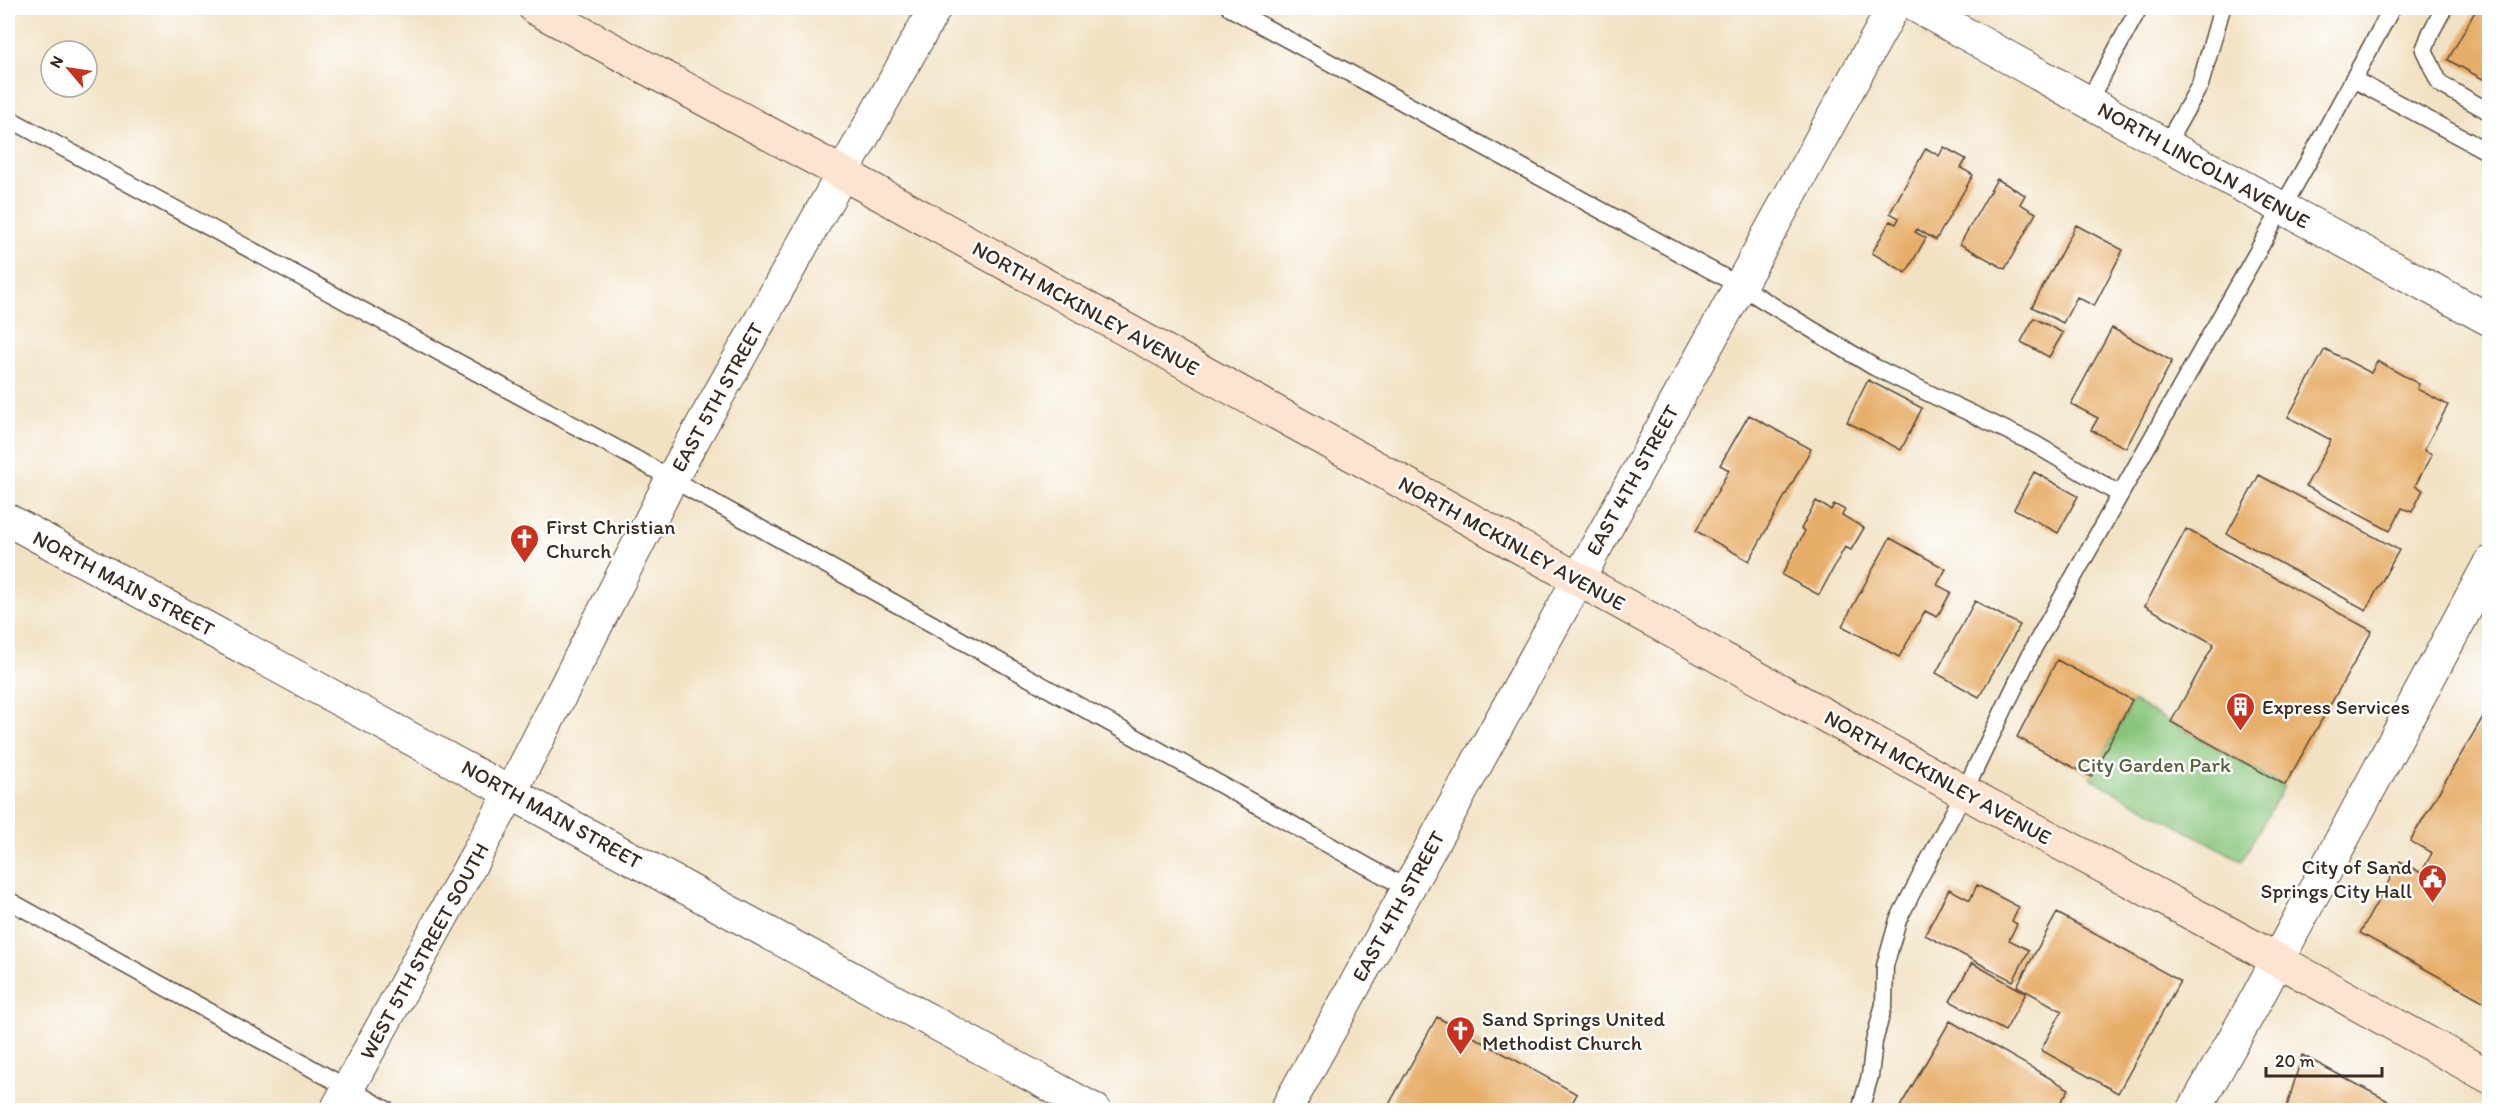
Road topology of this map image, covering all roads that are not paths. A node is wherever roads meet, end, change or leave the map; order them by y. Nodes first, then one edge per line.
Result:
1 (535, 8) edge
2 (935, 8) edge
3 (1230, 8) edge
4 (1893, 8) edge
5 (1919, 8) edge
6 (2139, 8) edge
7 (2222, 8) edge
8 (2392, 8) edge
9 (2444, 8) edge
10 (2353, 79) junction
11 (2088, 102) junction
12 (2490, 112) edge
13 (8, 118) edge
14 (2166, 145) junction
15 (2490, 153) edge
16 (842, 173) junction
17 (2282, 208) junction
18 (1740, 286) junction
19 (2490, 320) edge
20 (671, 480) junction
21 (2119, 494) junction
22 (8, 520) edge
23 (2490, 563) edge
24 (1577, 579) junction
25 (511, 792) junction
26 (1964, 792) junction
27 (1408, 889) junction
28 (8, 900) edge
29 (2277, 960) junction
30 (2490, 1077) edge
31 (342, 1100) edge
32 (387, 1110) edge
33 (1095, 1110) edge
34 (1286, 1110) edge
35 (1860, 1110) edge
36 (2194, 1110) edge

1 - 16 main road, NORTH MCKINLEY AVENUE
2 - 16 street, EAST 5TH STREET
3 - 18 lane
4 - 18 street, EAST 4TH STREET
5 - 11 street, NORTH LINCOLN AVENUE
6 - 11 lane
7 - 14 lane
8 - 10 lane
9 - 12 lane
10 - 15 lane
10 - 17 lane
11 - 14 street, NORTH LINCOLN AVENUE
13 - 20 lane
14 - 17 street, NORTH LINCOLN AVENUE
16 - 20 street, EAST 5TH STREET
16 - 24 main road, NORTH MCKINLEY AVENUE
17 - 19 street, NORTH LINCOLN AVENUE
17 - 21 lane
18 - 21 lane
18 - 24 street, EAST 4TH STREET
20 - 25 street, EAST 5TH STREET
20 - 27 lane
21 - 26 lane
22 - 25 street, NORTH MAIN STREET
23 - 29 street
24 - 26 main road, NORTH MCKINLEY AVENUE
24 - 27 street, EAST 4TH STREET
25 - 31 street, WEST 5TH STREET SOUTH
25 - 33 street, NORTH MAIN STREET
26 - 29 main road, NORTH MCKINLEY AVENUE
26 - 35 lane
27 - 34 street, EAST 4TH STREET
28 - 31 lane
29 - 30 main road, NORTH MCKINLEY AVENUE
29 - 36 street
31 - 32 lane

